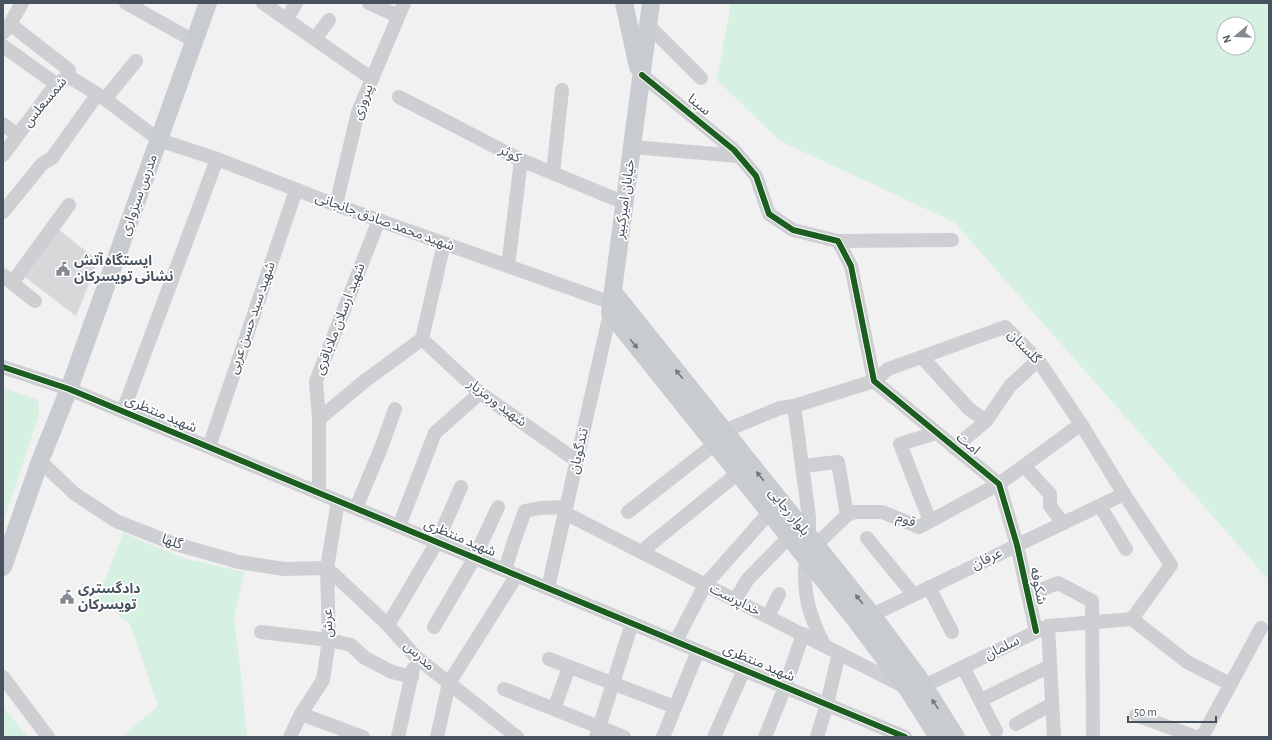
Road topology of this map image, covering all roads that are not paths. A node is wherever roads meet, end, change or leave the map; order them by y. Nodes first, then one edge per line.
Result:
1 (22, 3) edge
2 (208, 3) edge
3 (263, 3) edge
4 (296, 3) edge
5 (369, 3) edge
6 (404, 3) edge
7 (624, 3) edge
8 (651, 3) edge
9 (131, 4) edge
10 (398, 16) junction
11 (286, 19) junction
12 (329, 20) dead end
13 (648, 25) junction
14 (7, 28) edge
15 (315, 39) junction
16 (194, 42) junction
17 (3, 46) edge
18 (136, 61) dead end
19 (701, 78) dead end
20 (372, 79) junction
21 (641, 79) junction
22 (61, 81) junction
23 (562, 90) dead end
24 (101, 97) junction
25 (399, 97) dead end
26 (3, 124) edge
27 (17, 135) junction
28 (159, 140) junction
29 (632, 147) junction
30 (3, 155) edge
31 (740, 156) junction
32 (217, 159) junction
33 (521, 160) junction
34 (553, 173) junction
35 (296, 190) junction
36 (625, 203) junction
37 (69, 205) dead end
38 (336, 205) junction
39 (3, 212) edge
40 (379, 220) junction
41 (952, 240) dead end
42 (838, 241) junction
43 (444, 243) junction
44 (508, 266) junction
45 (8, 279) edge
46 (35, 301) dead end
47 (612, 303) junction
48 (422, 339) junction
49 (922, 357) junction
50 (1038, 360) junction
51 (3, 367) edge
52 (874, 381) junction
53 (69, 389) junction
54 (480, 393) junction
55 (794, 406) junction
56 (395, 409) dead end
57 (123, 411) junction
58 (319, 419) junction
59 (986, 421) junction
60 (1081, 424) junction
61 (936, 433) junction
62 (719, 437) junction
63 (208, 447) junction
64 (954, 448) junction
65 (40, 460) junction
66 (577, 461) junction
67 (802, 466) junction
68 (1024, 466) junction
69 (738, 473) junction
70 (999, 484) junction
71 (461, 487) dead end
72 (319, 493) junction
73 (1124, 494) junction
74 (338, 501) junction
75 (1100, 506) junction
76 (498, 507) dead end
77 (356, 508) junction
78 (566, 510) junction
79 (628, 512) dead end
80 (769, 512) junction
81 (847, 515) junction
82 (930, 521) junction
83 (1063, 523) junction
84 (399, 526) junction
85 (789, 537) junction
86 (867, 538) dead end
87 (437, 542) junction
88 (1017, 545) junction
89 (810, 547) junction
90 (1126, 549) dead end
91 (641, 552) junction
92 (474, 557) junction
93 (3, 567) edge
94 (327, 568) junction
95 (511, 573) junction
96 (705, 585) junction
97 (929, 587) junction
98 (548, 588) junction
99 (780, 594) dead end
100 (913, 594) junction
101 (1028, 595) junction
102 (735, 600) junction
103 (872, 615) junction
104 (768, 617) junction
105 (1132, 619) junction
106 (1092, 622) junction
107 (632, 623) junction
108 (388, 625) junction
109 (434, 627) dead end
110 (1042, 628) junction
111 (1261, 628) dead end
112 (261, 632) dead end
113 (952, 632) dead end
114 (803, 634) junction
115 (329, 640) junction
116 (881, 640) junction
117 (676, 641) junction
118 (824, 646) junction
119 (698, 651) junction
120 (839, 653) junction
121 (416, 657) junction
122 (549, 659) dead end
123 (1050, 666) junction
124 (569, 667) junction
125 (963, 667) junction
126 (744, 670) junction
127 (3, 677) edge
128 (412, 677) junction
129 (449, 683) junction
130 (613, 684) junction
131 (1230, 684) junction
132 (924, 686) junction
133 (785, 687) junction
134 (906, 687) junction
135 (504, 690) dead end
136 (981, 700) junction
137 (827, 704) junction
138 (1052, 704) junction
139 (675, 707) junction
140 (554, 709) junction
141 (301, 714) junction
142 (1136, 715) dead end
143 (1016, 724) dead end
144 (996, 731) dead end
145 (598, 732) edge
146 (48, 737) edge
147 (290, 737) edge
148 (363, 737) edge
149 (398, 737) edge
150 (437, 737) edge
151 (516, 737) edge
152 (624, 737) edge
153 (663, 737) edge
154 (714, 737) edge
155 (765, 737) edge
156 (817, 737) edge
157 (905, 737) edge
158 (938, 737) edge
159 (956, 737) edge
160 (1054, 737) edge
161 (1093, 737) edge
162 (1196, 737) edge
163 (1202, 737) edge

1 - 14 street
2 - 16 main road, مدرس سبزواری
3 - 11 street
4 - 11 street
5 - 10 street
6 - 10 street, پیروزی
7 - 21 main road
8 - 13 main road, خیابان امیرکبیر
9 - 16 street
10 - 20 street, پیروزی
11 - 15 street
12 - 15 street
13 - 19 street
13 - 21 main road, خیابان امیرکبیر
14 - 22 street, شمسعلس
15 - 20 street
16 - 28 main road, مدرس سبزواری
17 - 22 street, شهید محمد صادق جانجانی
18 - 24 street
20 - 38 street, پیروزی
21 - 29 main road, خیابان امیرکبیر
21 - 31 street, سینا
22 - 24 street, شهید محمد صادق جانجانی
22 - 27 street, شمسعلس
23 - 34 street
24 - 28 street, شهید محمد صادق جانجانی
24 - 39 street
25 - 33 street, کوثر
26 - 27 street
27 - 30 street, شمسعلس
28 - 32 street, شهید محمد صادق جانجانی
28 - 53 main road, مدرس سبزواری
29 - 31 street
29 - 36 main road, خیابان امیرکبیر
31 - 42 street, سینا
32 - 35 street, شهید محمد صادق جانجانی
32 - 57 street
33 - 34 street, کوثر
33 - 44 street
34 - 36 street, کوثر
35 - 38 street, شهید محمد صادق جانجانی
35 - 63 street, شهید سید حسن عربی
36 - 47 main road, خیابان امیرکبیر
37 - 45 street
38 - 40 street, شهید محمد صادق جانجانی
40 - 43 street, شهید محمد صادق جانجانی
40 - 58 street, شهید ارسلان ملاباقری
41 - 42 street, سینا
42 - 52 street
43 - 44 street, شهید محمد صادق جانجانی
43 - 48 street
44 - 47 street, شهید محمد صادق جانجانی
45 - 46 street
47 - 62 main road, بلوار رجایی
47 - 66 street, تندگویان
48 - 54 street, شهید ورمزیار
48 - 58 street
49 - 50 street, گلستان
49 - 52 street, گلستان
49 - 59 street
50 - 59 street
50 - 60 street, گلستان
51 - 53 street, شهید منتظری
52 - 55 street, گلستان
52 - 61 street, امت
53 - 57 street, شهید منتظری
53 - 65 main road, مدرس سبزواری
54 - 66 street, شهید ورمزیار
54 - 84 street
55 - 62 street, گلستان
55 - 67 street
56 - 77 street
57 - 63 street, شهید منتظری
58 - 72 street, شهید ارسلان ملاباقری
59 - 64 street
60 - 68 street
60 - 73 street, گلستان
61 - 64 street, امت
61 - 82 street
62 - 69 main road, بلوار رجایی
62 - 79 street, گلستان
89 -> 62 main road, بلوار رجایی
63 - 72 street, شهید منتظری
64 - 70 street, امت
65 - 93 main road, مدرس سبزواری
65 - 94 street, گلها
66 - 78 street, تندگویان
67 - 81 street
67 - 89 street
68 - 70 street
68 - 83 street
69 - 80 main road, بلوار رجایی
69 - 91 street
70 - 82 street, قوم
70 - 88 street
71 - 87 street
72 - 74 street, شهید منتظری
73 - 75 street, عرفان
73 - 105 street, گلستان
74 - 77 street, شهید منتظری
74 - 94 street, عرش
75 - 83 street, عرفان
75 - 90 street
76 - 92 street
77 - 84 street, شهید منتظری
78 - 91 street, خداپرست
78 - 95 street
78 - 98 street, تندگویان
80 - 85 main road, بلوار رجایی
80 - 96 street
81 - 82 street, قوم
81 - 89 street
83 - 88 street, عرفان
84 - 87 street, شهید منتظری
85 - 89 main road, بلوار رجایی
85 - 102 street
86 - 100 street
87 - 92 street, شهید منتظری
87 - 108 street
88 - 97 street, عرفان
88 - 101 street, شکوفه
103 -> 89 main road, بلوار رجایی
89 - 116 main road, بلوار رجایی
89 - 118 street
91 - 96 street, خداپرست
92 - 95 street, شهید منتظری
92 - 109 street
94 - 108 street, مدرس
94 - 115 street, عرش
95 - 98 street, شهید منتظری
95 - 129 street
96 - 102 street, خداپرست
96 - 117 street
97 - 100 street, عرفان
97 - 113 street
98 - 107 street, شهید منتظری
99 - 104 street
100 - 103 street, عرفان
101 - 106 street
101 - 110 street, شکوفه
102 - 104 street, خداپرست
103 - 116 main road, بلوار رجایی
104 - 114 street, خداپرست
105 - 106 street, سلمان
105 - 131 street
106 - 110 street, سلمان
106 - 161 street
107 - 117 street, شهید منتظری
107 - 130 street
108 - 121 street, مدرس
110 - 123 street, شکوفه
110 - 125 street, سلمان
111 - 131 street
112 - 115 street
114 - 118 street, خداپرست
114 - 133 street
115 - 128 street
115 - 141 street, عرش
116 - 132 main road, بلوار رجایی
116 - 134 main road, بلوار رجایی
117 - 119 street, شهید منتظری
118 - 120 street, خداپرست
119 - 126 street, شهید منتظری
119 - 139 street
120 - 134 street, خداپرست
120 - 137 street
121 - 128 street
121 - 129 street, مدرس
122 - 124 street
123 - 136 street
123 - 138 street, شکوفه
124 - 130 street
124 - 140 street
125 - 132 street, سلمان
125 - 136 street
126 - 133 street, شهید منتظری
126 - 154 street
127 - 146 street
128 - 149 street
129 - 150 street
129 - 151 street, مدرس
130 - 139 street
130 - 145 street
131 - 163 street
159 -> 132 main road, بلوار رجایی
133 - 137 street, شهید منتظری
133 - 155 street
134 - 158 main road, بلوار رجایی
135 - 140 street
136 - 144 street
137 - 156 street
137 - 157 street, شهید منتظری
138 - 143 street
138 - 160 street, شکوفه
139 - 153 street
140 - 145 street
141 - 147 street, عرش
141 - 148 street
142 - 162 street
145 - 152 street

